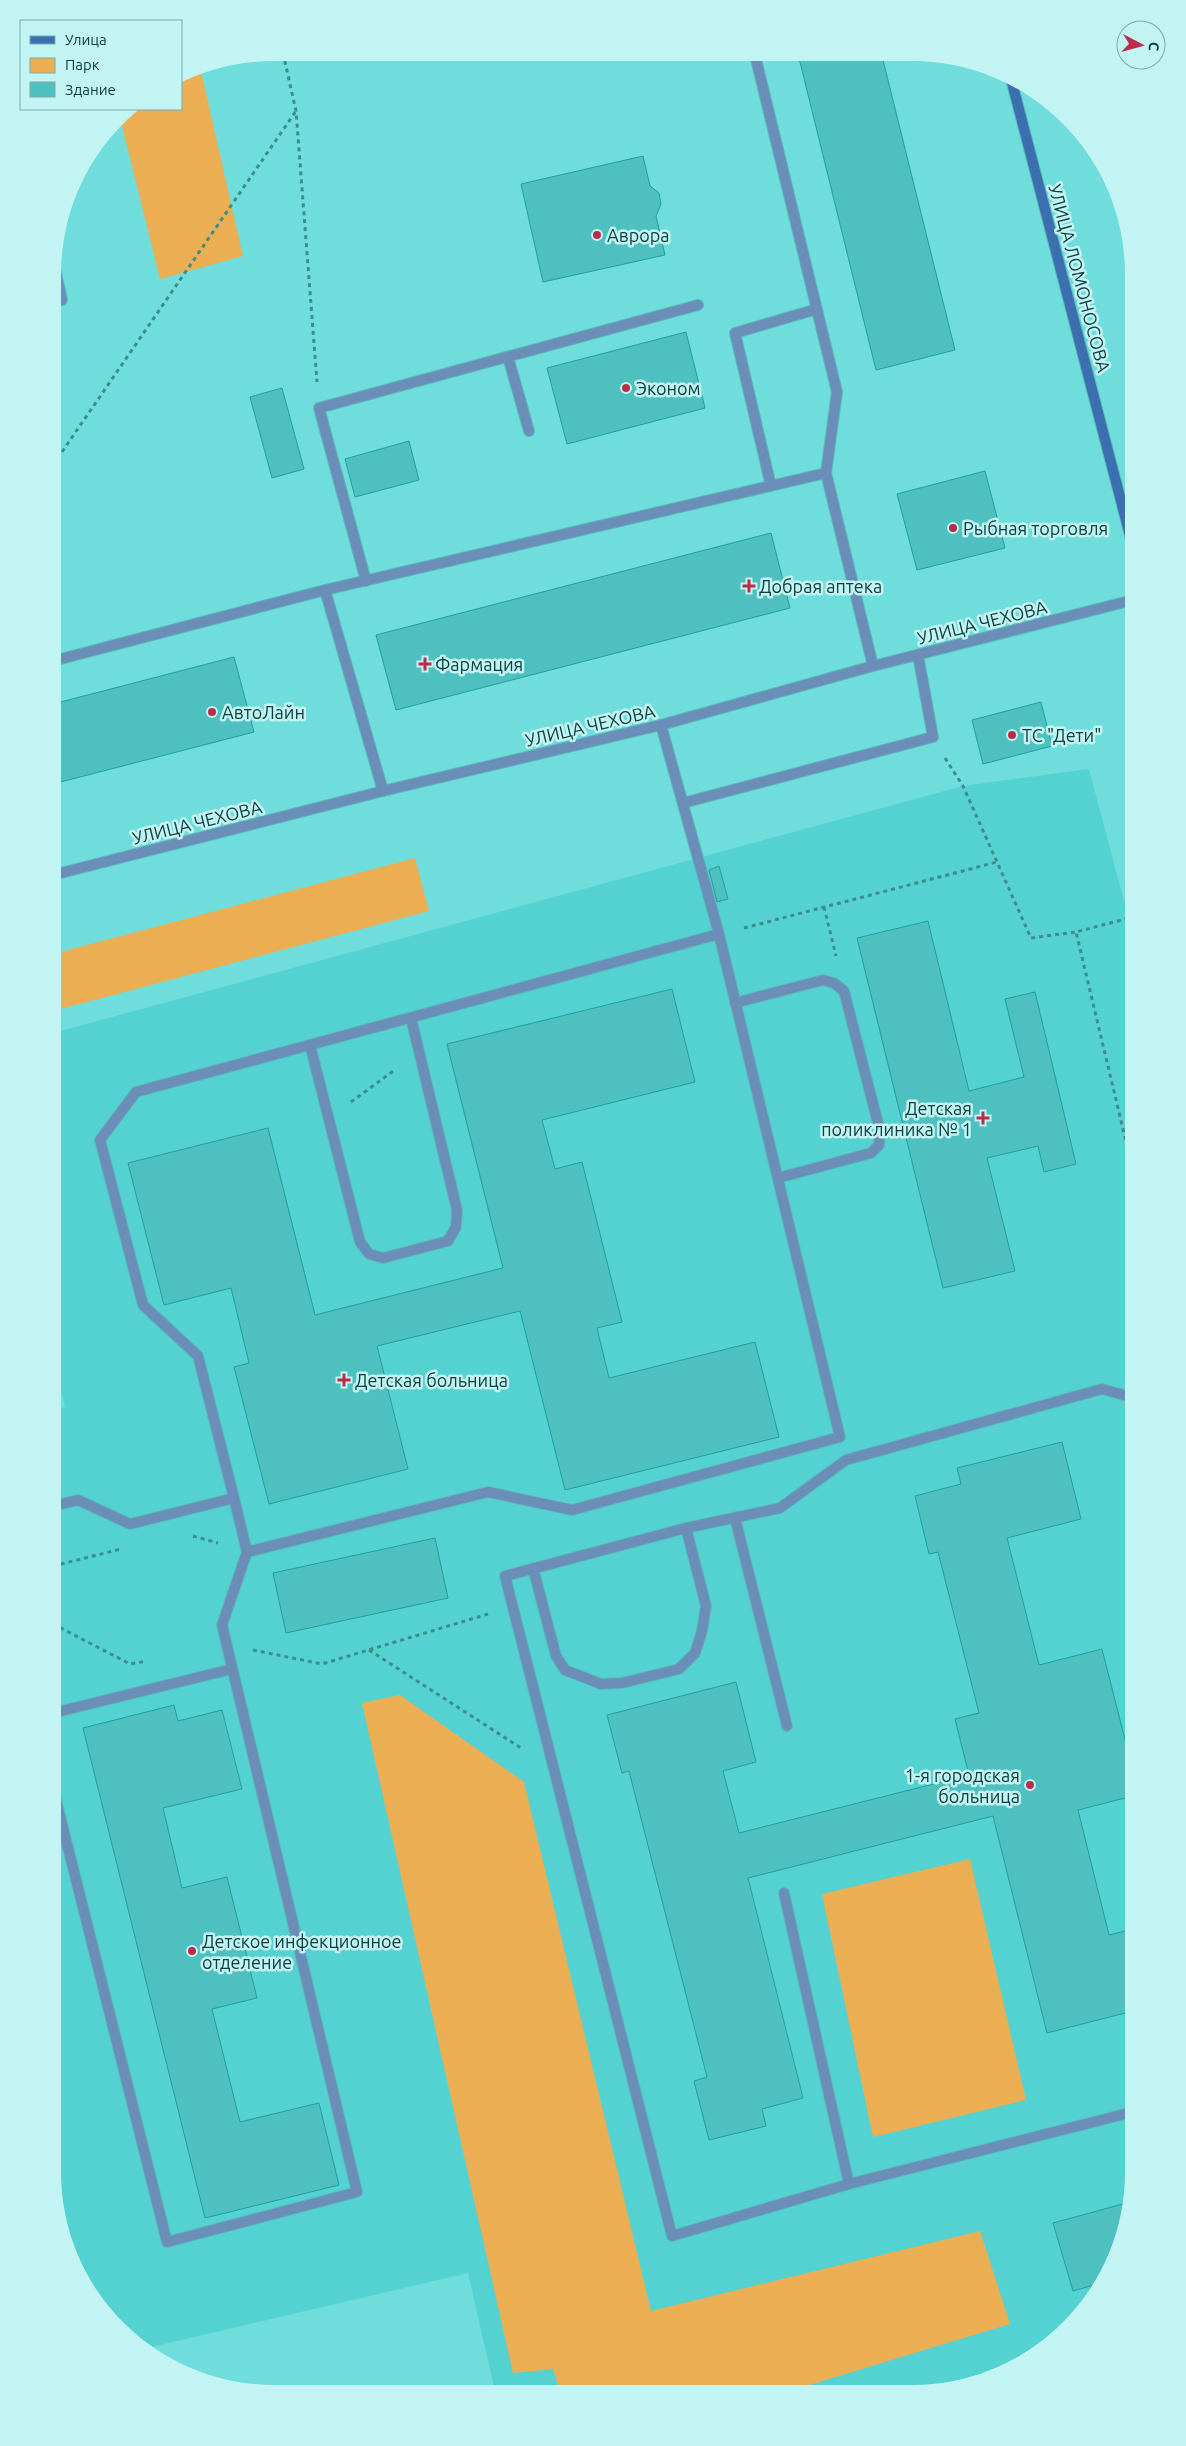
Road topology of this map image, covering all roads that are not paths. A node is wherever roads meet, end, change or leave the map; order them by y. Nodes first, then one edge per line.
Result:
1 (756, 61) edge
2 (1013, 87) edge
3 (61, 296) edge
4 (62, 300) dead end
5 (698, 305) dead end
6 (816, 310) junction
7 (508, 357) junction
8 (529, 431) dead end
9 (826, 473) junction
10 (771, 486) junction
11 (1125, 516) edge
12 (366, 581) junction
13 (325, 590) junction
14 (1125, 602) edge
15 (918, 655) junction
16 (61, 659) edge
17 (873, 666) junction
18 (661, 725) junction
19 (384, 791) junction
20 (683, 803) junction
21 (61, 873) edge
22 (719, 934) junction
23 (735, 1003) junction
24 (411, 1018) junction
25 (310, 1045) junction
26 (778, 1178) junction
27 (1125, 1395) edge
28 (234, 1498) junction
29 (61, 1504) edge
30 (735, 1518) junction
31 (686, 1528) junction
32 (247, 1552) junction
33 (533, 1568) junction
34 (232, 1669) junction
35 (61, 1710) edge
36 (787, 1726) dead end
37 (61, 1820) edge
38 (784, 1893) dead end
39 (1125, 2114) edge
40 (849, 2184) junction

1 - 6 street
2 - 11 main road, УЛИЦА ЛОМОНОСОВА
3 - 4 street
5 - 7 street
6 - 9 street
6 - 10 street
7 - 8 street
7 - 12 street
9 - 10 street
9 - 17 street
10 - 12 street
12 - 13 street
13 - 16 street
13 - 19 street
14 - 15 street, УЛИЦА ЧЕХОВА
15 - 17 street, УЛИЦА ЧЕХОВА
15 - 20 street
17 - 18 street, УЛИЦА ЧЕХОВА
18 - 19 street, УЛИЦА ЧЕХОВА
18 - 20 street
19 - 21 street, УЛИЦА ЧЕХОВА
20 - 22 street
22 - 23 street
22 - 24 street
23 - 26 street
23 - 26 street
24 - 25 street
24 - 25 street
25 - 28 street
26 - 32 street
27 - 30 street
28 - 29 street
28 - 32 street
30 - 31 street
30 - 36 street
31 - 33 street
31 - 33 street
32 - 34 street
33 - 40 street
34 - 35 street
34 - 37 street
38 - 40 street
39 - 40 street

